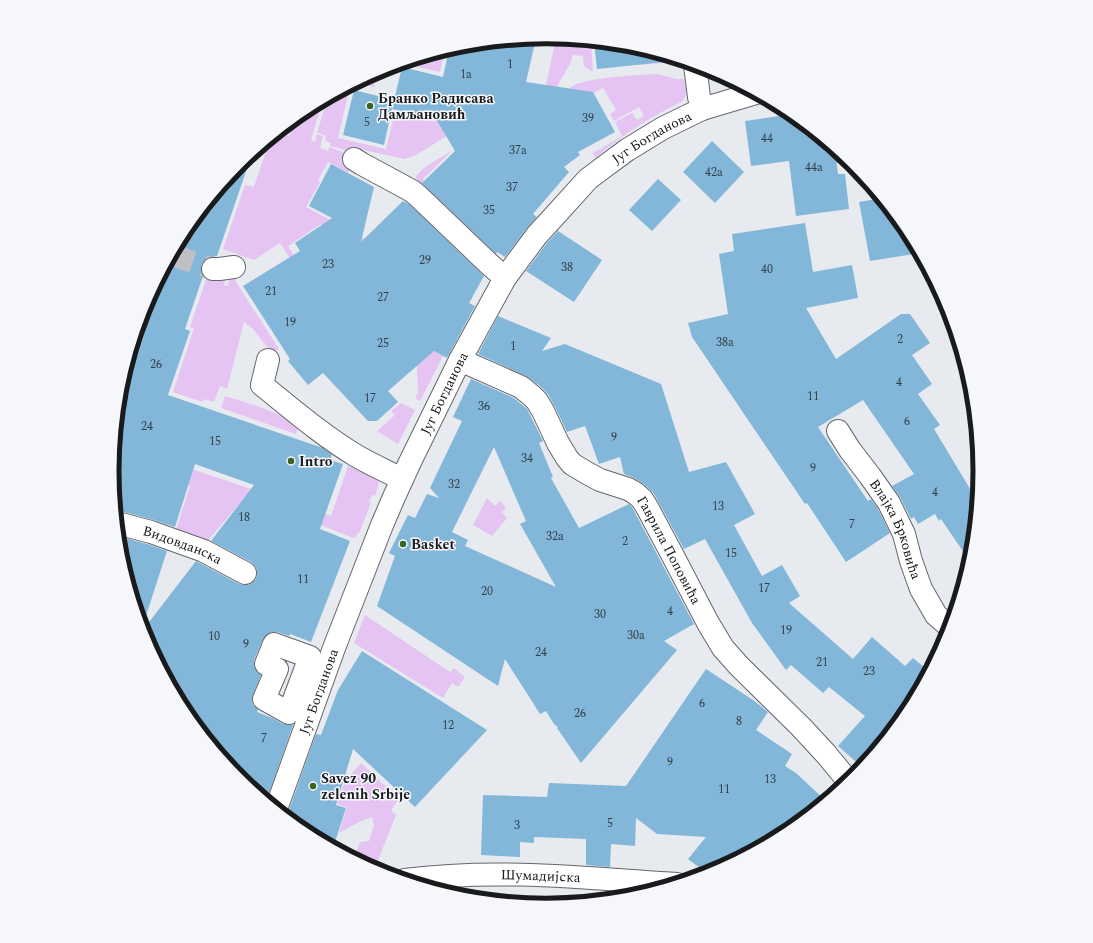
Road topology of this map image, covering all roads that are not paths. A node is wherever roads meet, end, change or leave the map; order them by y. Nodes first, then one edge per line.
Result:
1 (696, 72) edge
2 (749, 95) edge
3 (702, 109) junction
4 (354, 158) dead end
5 (505, 278) junction
6 (268, 360) dead end
7 (460, 360) junction
8 (838, 431) dead end
9 (401, 492) junction
10 (123, 525) edge
11 (245, 573) dead end
12 (946, 623) edge
13 (285, 673) dead end
14 (303, 706) junction
15 (845, 777) edge
16 (277, 804) edge
17 (417, 878) edge
18 (661, 883) edge

1 - 3 street
2 - 3 street, Југ Богданова
3 - 5 street, Југ Богданова
4 - 5 street
5 - 7 street, Југ Богданова
6 - 9 street
7 - 9 street, Југ Богданова
7 - 15 street, Гаврила Поповића
8 - 12 street, Влајка Брковића
9 - 14 street, Југ Богданова
10 - 11 street, Видовданска
13 - 14 street
14 - 16 street, Југ Богданова
17 - 18 street, Шумадијска

